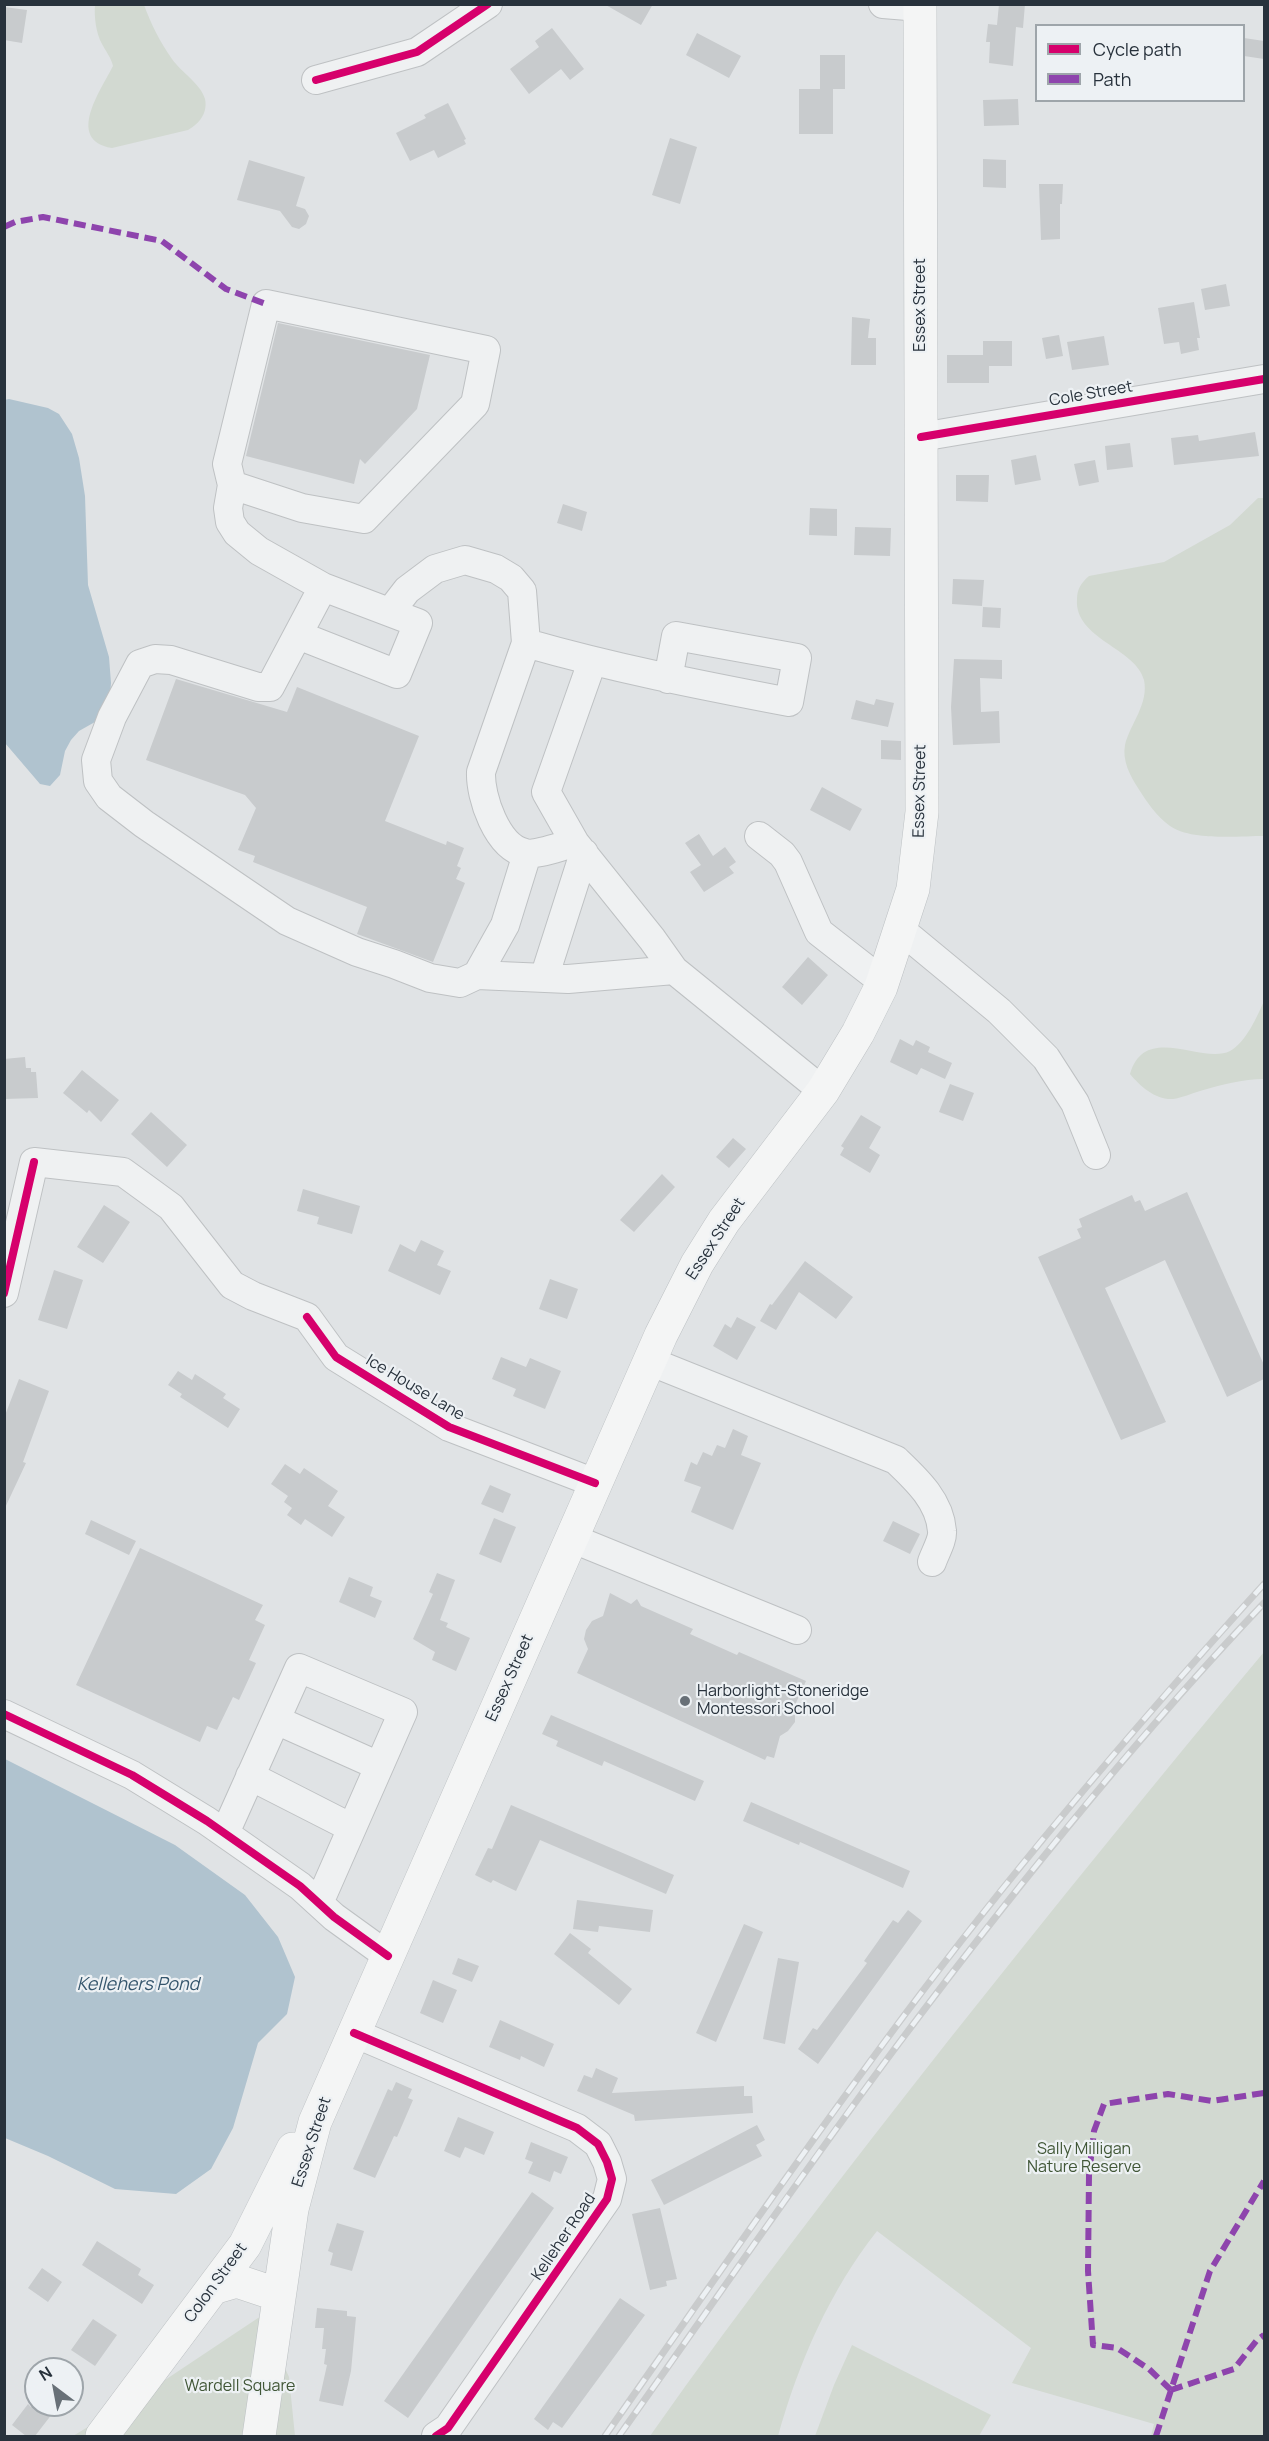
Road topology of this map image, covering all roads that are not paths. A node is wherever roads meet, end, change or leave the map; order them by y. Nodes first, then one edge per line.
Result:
1 (488, 4) edge
2 (883, 4) edge
3 (920, 6) edge
4 (316, 80) dead end
5 (1264, 379) edge
6 (921, 437) junction
7 (232, 485) junction
8 (323, 587) junction
9 (390, 612) junction
10 (298, 635) junction
11 (526, 643) junction
12 (592, 662) junction
13 (668, 679) dead end
14 (759, 836) dead end
15 (580, 848) junction
16 (527, 854) junction
17 (901, 930) junction
18 (674, 970) junction
19 (477, 975) junction
20 (544, 978) junction
21 (883, 982) junction
22 (823, 1091) junction
23 (1096, 1155) dead end
24 (4, 1293) edge
25 (649, 1361) junction
26 (595, 1483) junction
27 (571, 1538) junction
28 (932, 1562) dead end
29 (797, 1630) dead end
30 (4, 1714) edge
31 (276, 1720) junction
32 (379, 1766) junction
33 (250, 1776) junction
34 (352, 1828) junction
35 (225, 1833) junction
36 (319, 1903) junction
37 (388, 1956) junction
38 (354, 2033) junction
39 (315, 2122) junction
40 (213, 2288) junction
41 (279, 2295) junction
42 (102, 2436) edge
43 (260, 2436) edge
44 (436, 2436) edge

1 - 4 street
2 - 3 street
3 - 6 main road, Essex Street
5 - 6 street, Cole Street
6 - 17 main road, Essex Street
7 - 7 street
7 - 8 street
8 - 9 street
8 - 10 street
9 - 10 street
9 - 11 street
10 - 19 street
11 - 12 street
11 - 16 street
12 - 13 street
12 - 15 street
14 - 21 street
15 - 16 street
15 - 18 street
15 - 20 street
16 - 19 street
17 - 21 main road, Essex Street
17 - 23 street
18 - 20 street
18 - 22 street
19 - 20 street
21 - 22 main road, Essex Street
22 - 25 main road, Essex Street
24 - 26 street, Ice House Lane
25 - 26 main road, Essex Street
25 - 28 street
26 - 27 main road, Essex Street
27 - 29 street
27 - 37 main road, Essex Street
30 - 35 street
31 - 32 street
31 - 32 street
31 - 33 street
32 - 34 street
33 - 34 street
33 - 35 street
34 - 36 street
35 - 36 street
36 - 37 street
37 - 38 main road, Essex Street
38 - 39 main road, Essex Street
38 - 44 street, Kelleher Road
39 - 40 main road, Colon Street
39 - 41 main road, Essex Street
40 - 41 main road
40 - 42 main road, Colon Street
41 - 43 main road, Essex Street

